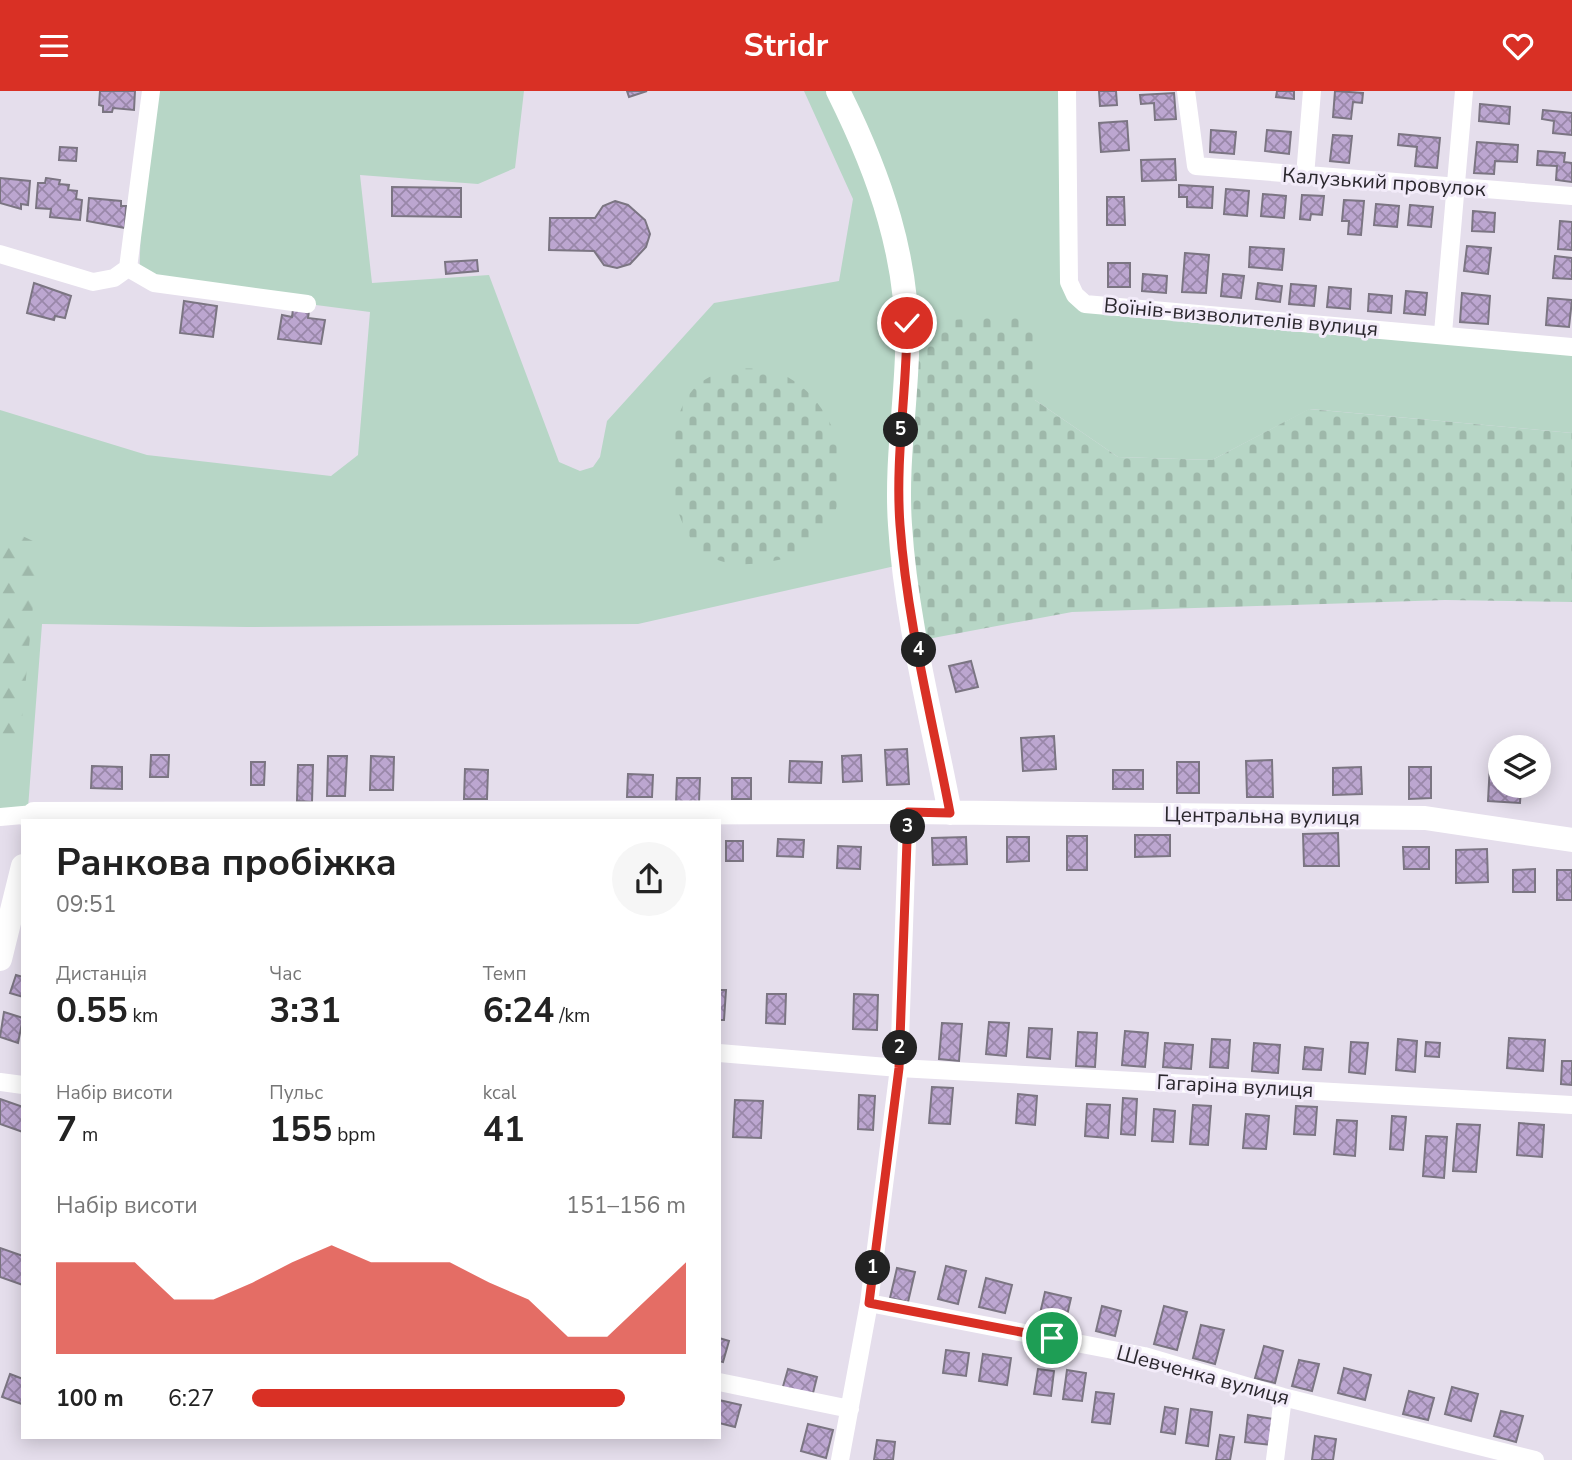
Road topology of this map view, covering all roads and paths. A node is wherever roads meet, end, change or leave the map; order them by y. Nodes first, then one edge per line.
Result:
1 (150, 91) edge
2 (838, 91) edge
3 (1067, 91) edge
4 (1186, 91) edge
5 (1312, 91) edge
6 (1464, 91) edge
7 (1305, 176) junction
8 (1456, 187) junction
9 (1572, 196) edge
10 (0, 254) edge
11 (128, 268) junction
12 (307, 304) dead end
13 (1443, 333) junction
14 (1572, 347) edge
15 (908, 812) junction
16 (950, 813) junction
17 (0, 817) edge
18 (33, 818) edge
19 (1572, 840) edge
20 (21, 874) edge
21 (0, 959) edge
22 (721, 1053) edge
23 (899, 1068) junction
24 (0, 1082) edge
25 (21, 1085) edge
26 (1572, 1105) edge
27 (869, 1303) junction
28 (721, 1382) edge
29 (1283, 1397) junction
30 (850, 1409) junction
31 (840, 1460) edge
32 (1275, 1460) edge
33 (1535, 1460) edge

1 - 11 street
2 - 16 street
3 - 13 street, Воїнів-визволителів вулиця
4 - 7 street, Калузький провулок
5 - 7 street
6 - 8 street
7 - 8 street, Калузький провулок
8 - 9 street, Калузький провулок
8 - 13 street
10 - 11 street
11 - 12 street
13 - 14 street, Воїнів-визволителів вулиця
15 - 16 street, Центральна вулиця
15 - 18 street, Центральна вулиця
15 - 23 street
16 - 19 street, Центральна вулиця
17 - 18 street
20 - 21 street
22 - 23 street, Гагаріна вулиця
23 - 26 street, Гагаріна вулиця
23 - 27 street
24 - 25 street
27 - 29 street, Шевченка вулиця
27 - 30 street
28 - 30 street
29 - 32 street
29 - 33 street, Шевченка вулиця
30 - 31 street

